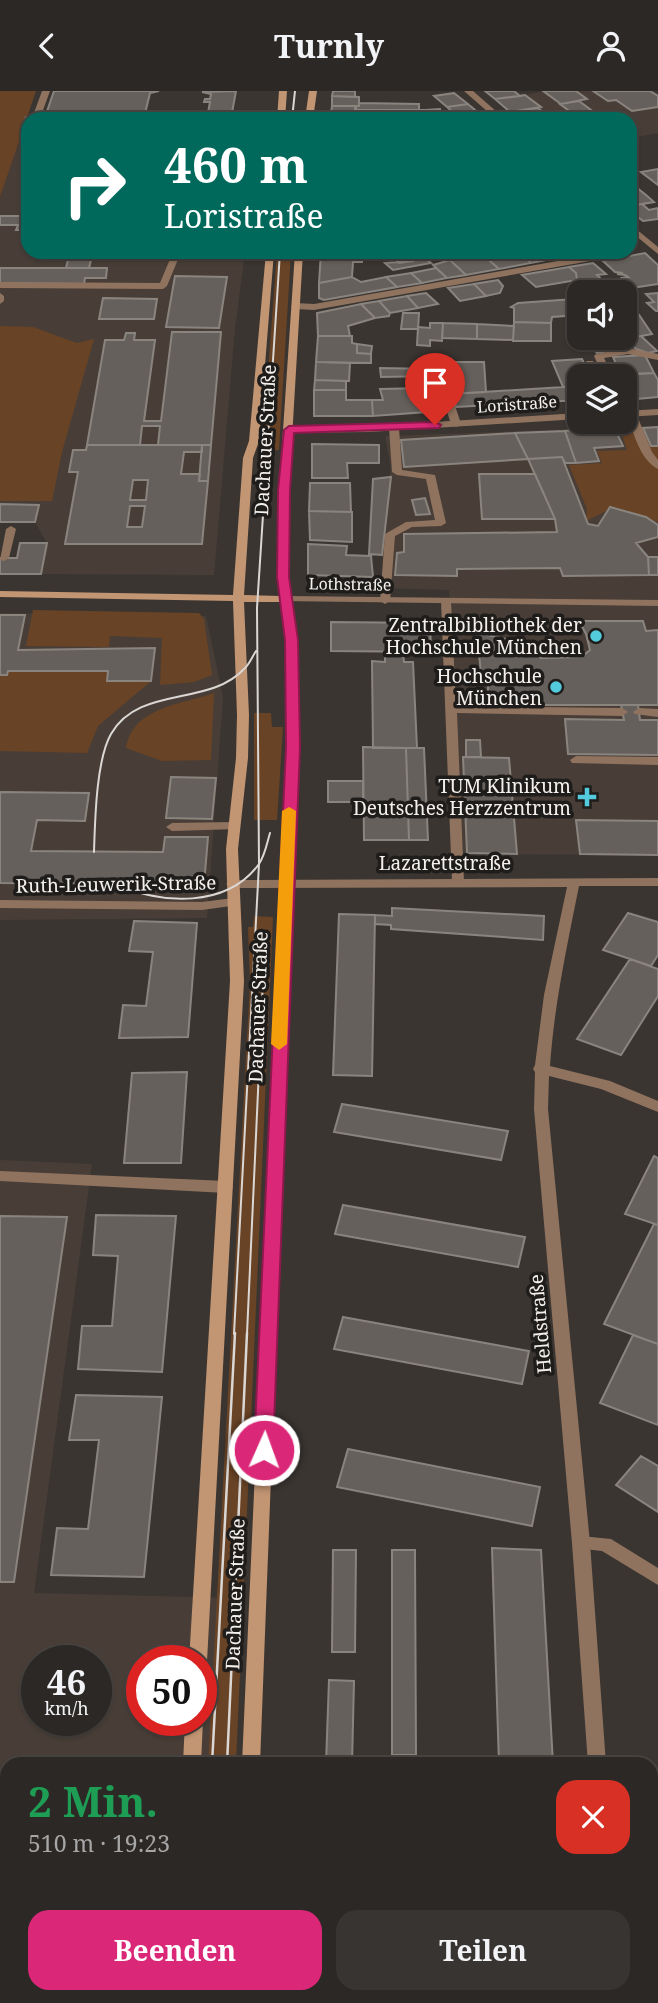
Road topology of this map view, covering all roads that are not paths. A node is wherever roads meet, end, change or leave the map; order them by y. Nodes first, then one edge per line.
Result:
1 (46, 91) edge
2 (283, 91) edge
3 (313, 91) edge
4 (468, 91) edge
5 (38, 112) edge
6 (282, 112) edge
7 (310, 112) edge
8 (493, 112) edge
9 (637, 233) edge
10 (653, 248) edge
11 (174, 259) edge
12 (269, 259) edge
13 (298, 259) edge
14 (585, 259) edge
15 (0, 285) edge
16 (295, 306) junction
17 (658, 357) edge
18 (446, 362) dead end
19 (603, 364) edge
20 (658, 412) edge
21 (637, 413) edge
22 (567, 417) edge
23 (456, 424) junction
24 (394, 428) junction
25 (289, 430) junction
26 (637, 434) edge
27 (658, 466) edge
28 (11, 529) dead end
29 (4, 558) dead end
30 (0, 594) edge
31 (239, 597) junction
32 (286, 599) junction
33 (385, 601) junction
34 (446, 601) junction
35 (658, 603) edge
36 (450, 709) junction
37 (622, 712) dead end
38 (639, 712) dead end
39 (658, 713) edge
40 (576, 760) dead end
41 (658, 761) edge
42 (234, 826) junction
43 (172, 827) dead end
44 (458, 882) junction
45 (574, 882) junction
46 (658, 882) edge
47 (286, 883) junction
48 (232, 884) junction
49 (233, 902) junction
50 (0, 904) edge
51 (540, 1069) junction
52 (658, 1107) edge
53 (0, 1176) edge
54 (226, 1187) junction
55 (581, 1542) junction
56 (658, 1577) edge
57 (199, 1645) edge
58 (193, 1736) edge
59 (192, 1757) edge
60 (251, 1757) edge
61 (596, 1757) edge

1 - 5 street
2 - 6 main road
3 - 7 main road
4 - 8 street
9 - 10 street
11 - 15 street
12 - 31 main road, Dachauer Straße
13 - 16 main road, Dachauer Straße
14 - 16 street
16 - 25 main road, Dachauer Straße
17 - 19 street
18 - 23 street
20 - 21 street
22 - 23 street, Loristraße
23 - 24 street, Loristraße
24 - 25 street, Loristraße
24 - 33 street
25 - 32 main road, Dachauer Straße
26 - 27 street
28 - 29 street
30 - 31 main road, Lothstraße
31 - 32 main road, Lothstraße
31 - 42 main road, Dachauer Straße
32 - 33 street, Lothstraße
32 - 47 main road, Dachauer Straße
33 - 34 street, Lothstraße
34 - 35 street, Lothstraße
34 - 36 street
36 - 37 street
36 - 44 street
38 - 39 street
40 - 41 street
42 - 43 street
42 - 48 main road, Dachauer Straße
44 - 45 street, Lazarettstraße
44 - 47 street, Lazarettstraße
45 - 46 street, Lazarettstraße
45 - 51 street, Heldstraße
47 - 48 street, Lazarettstraße
47 - 60 main road, Dachauer Straße
48 - 49 main road, Dachauer Straße
49 - 50 street, Ruth-Leuwerik-Straße
49 - 54 main road, Dachauer Straße
51 - 52 street
51 - 55 street, Heldstraße
53 - 54 street
54 - 57 main road, Dachauer Straße
55 - 56 street
55 - 61 street, Heldstraße
58 - 59 main road

